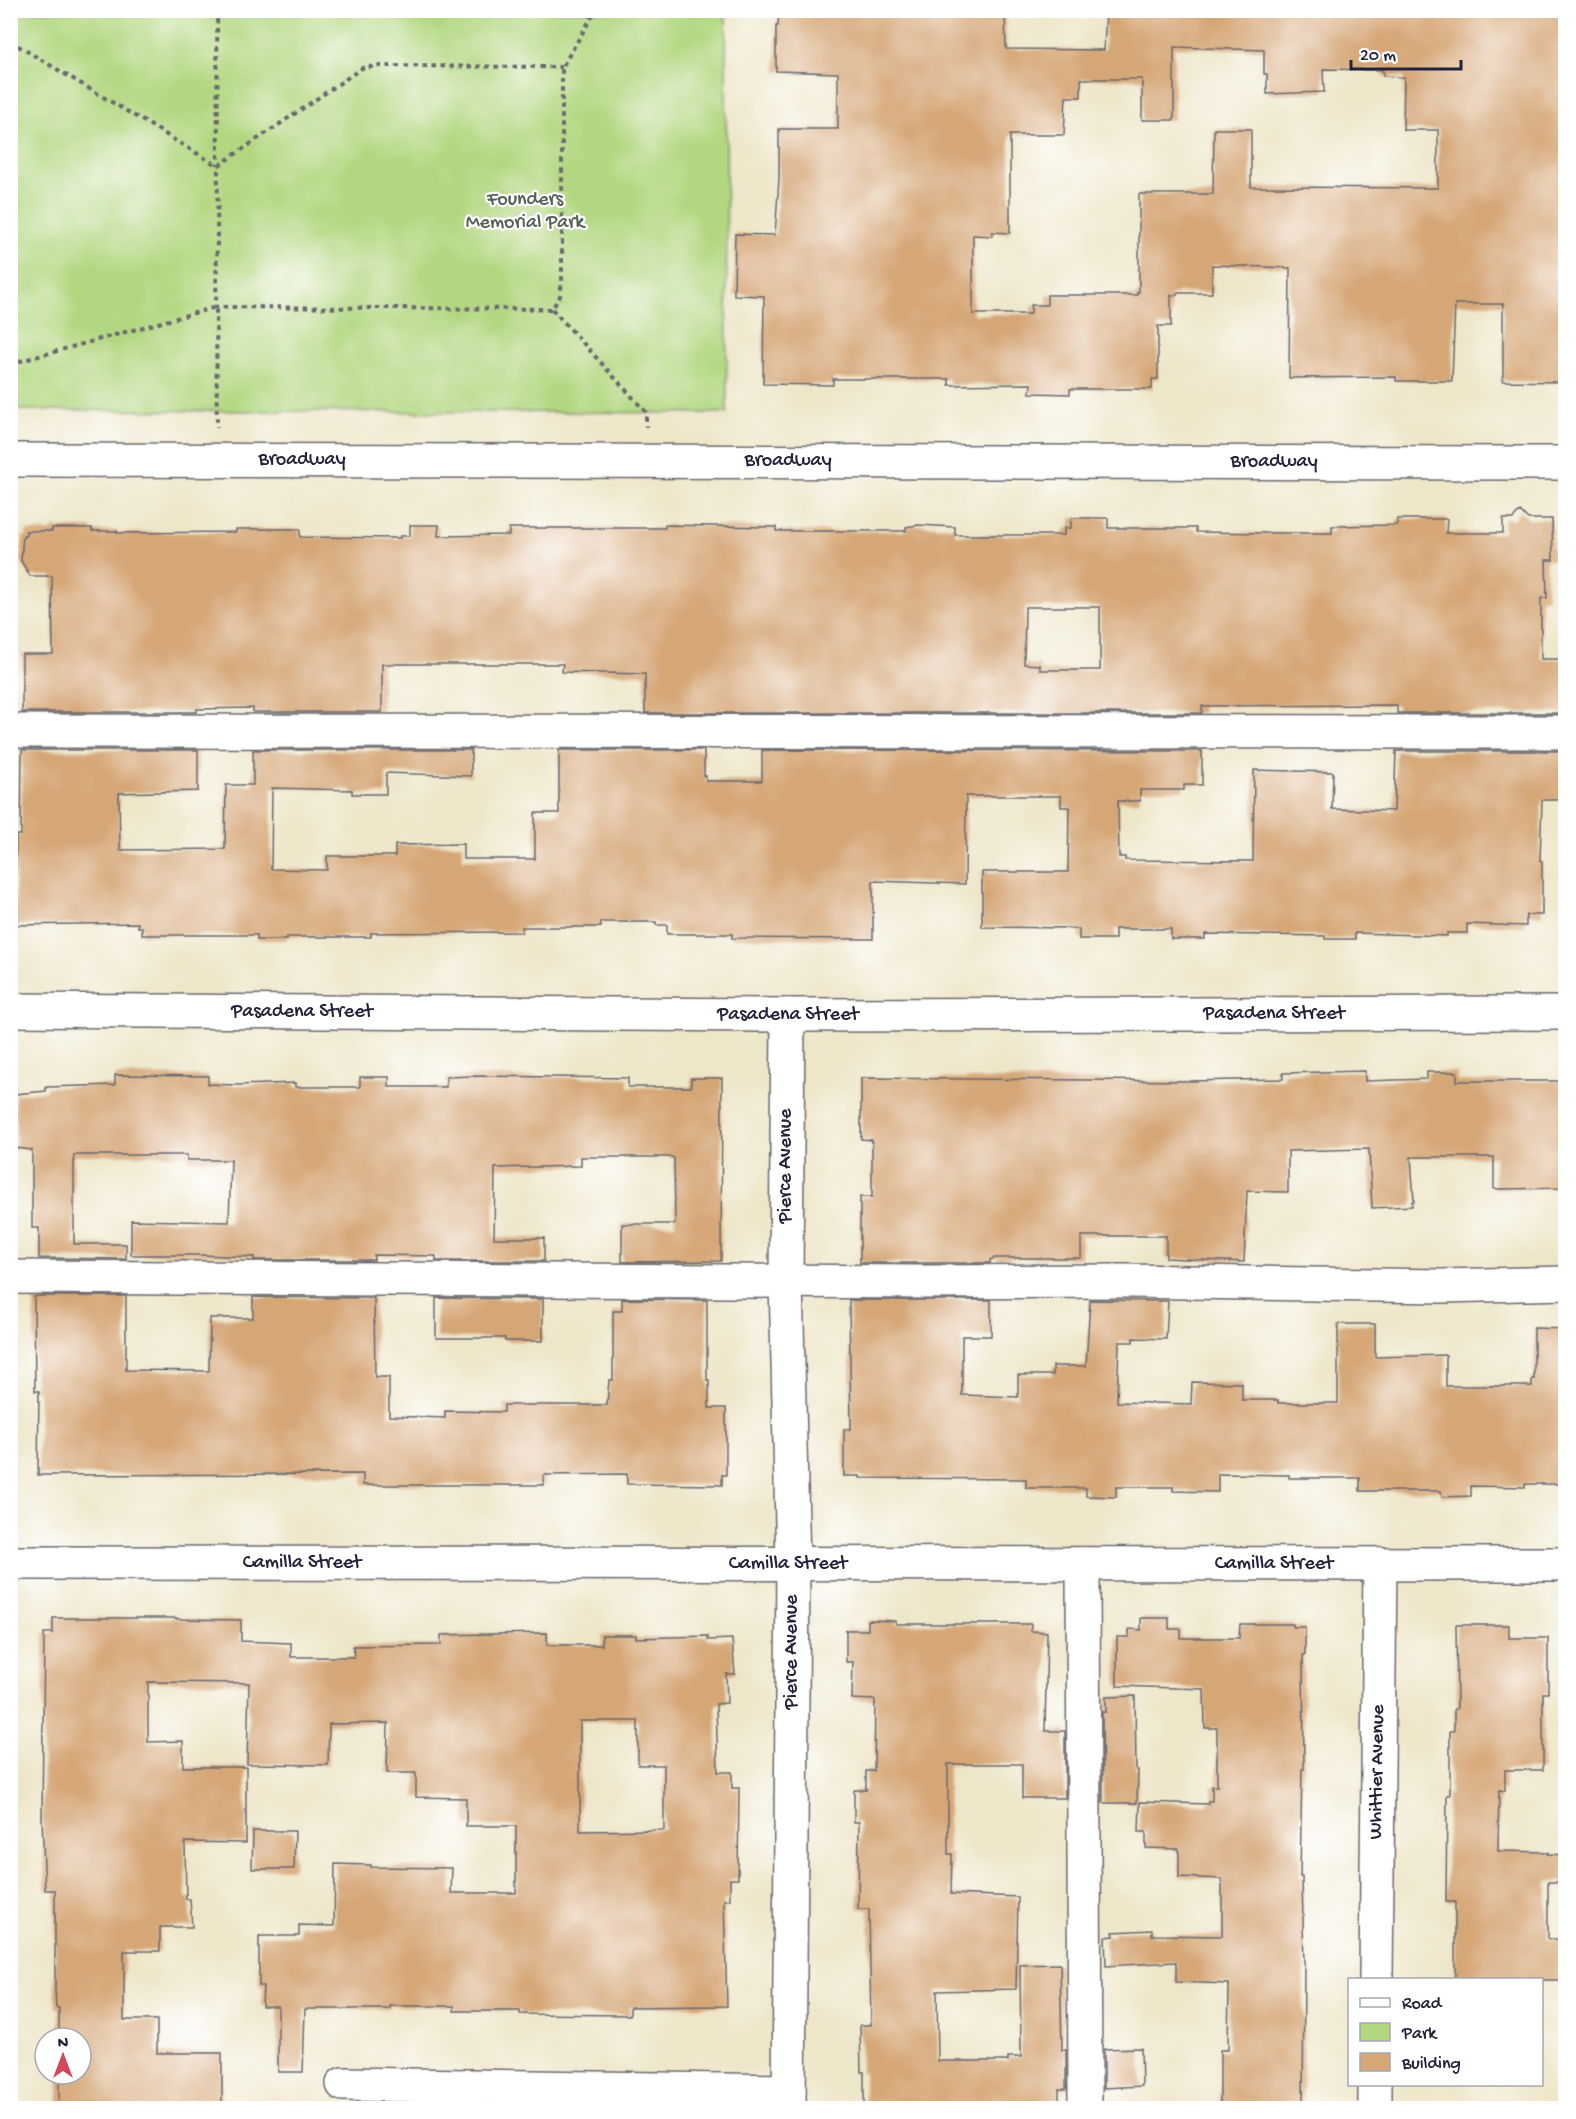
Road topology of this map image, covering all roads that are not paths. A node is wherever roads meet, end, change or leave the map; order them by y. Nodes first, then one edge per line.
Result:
1 (10, 460) edge
2 (1566, 463) edge
3 (10, 731) edge
4 (1566, 732) edge
5 (10, 1010) edge
6 (1566, 1013) edge
7 (788, 1015) junction
8 (10, 1277) edge
9 (786, 1281) junction
10 (1566, 1283) edge
11 (10, 1563) edge
12 (793, 1564) junction
13 (1083, 1564) junction
14 (1380, 1564) junction
15 (1566, 1564) edge
16 (1376, 1978) edge
17 (343, 2085) dead end
18 (1375, 2086) edge
19 (789, 2100) edge
20 (1085, 2109) edge
21 (1375, 2109) edge

1 - 2 street, Broadway
3 - 4 street
5 - 7 street, Pasadena Street
6 - 7 street, Pasadena Street
7 - 9 street, Pierce Avenue
8 - 9 street
9 - 10 street
9 - 12 street, Pierce Avenue
11 - 12 street, Camilla Street
12 - 13 street, Camilla Street
12 - 19 street, Pierce Avenue
13 - 14 street, Camilla Street
13 - 20 street
14 - 15 street, Camilla Street
14 - 16 street, Whittier Avenue
17 - 19 street
18 - 21 street

